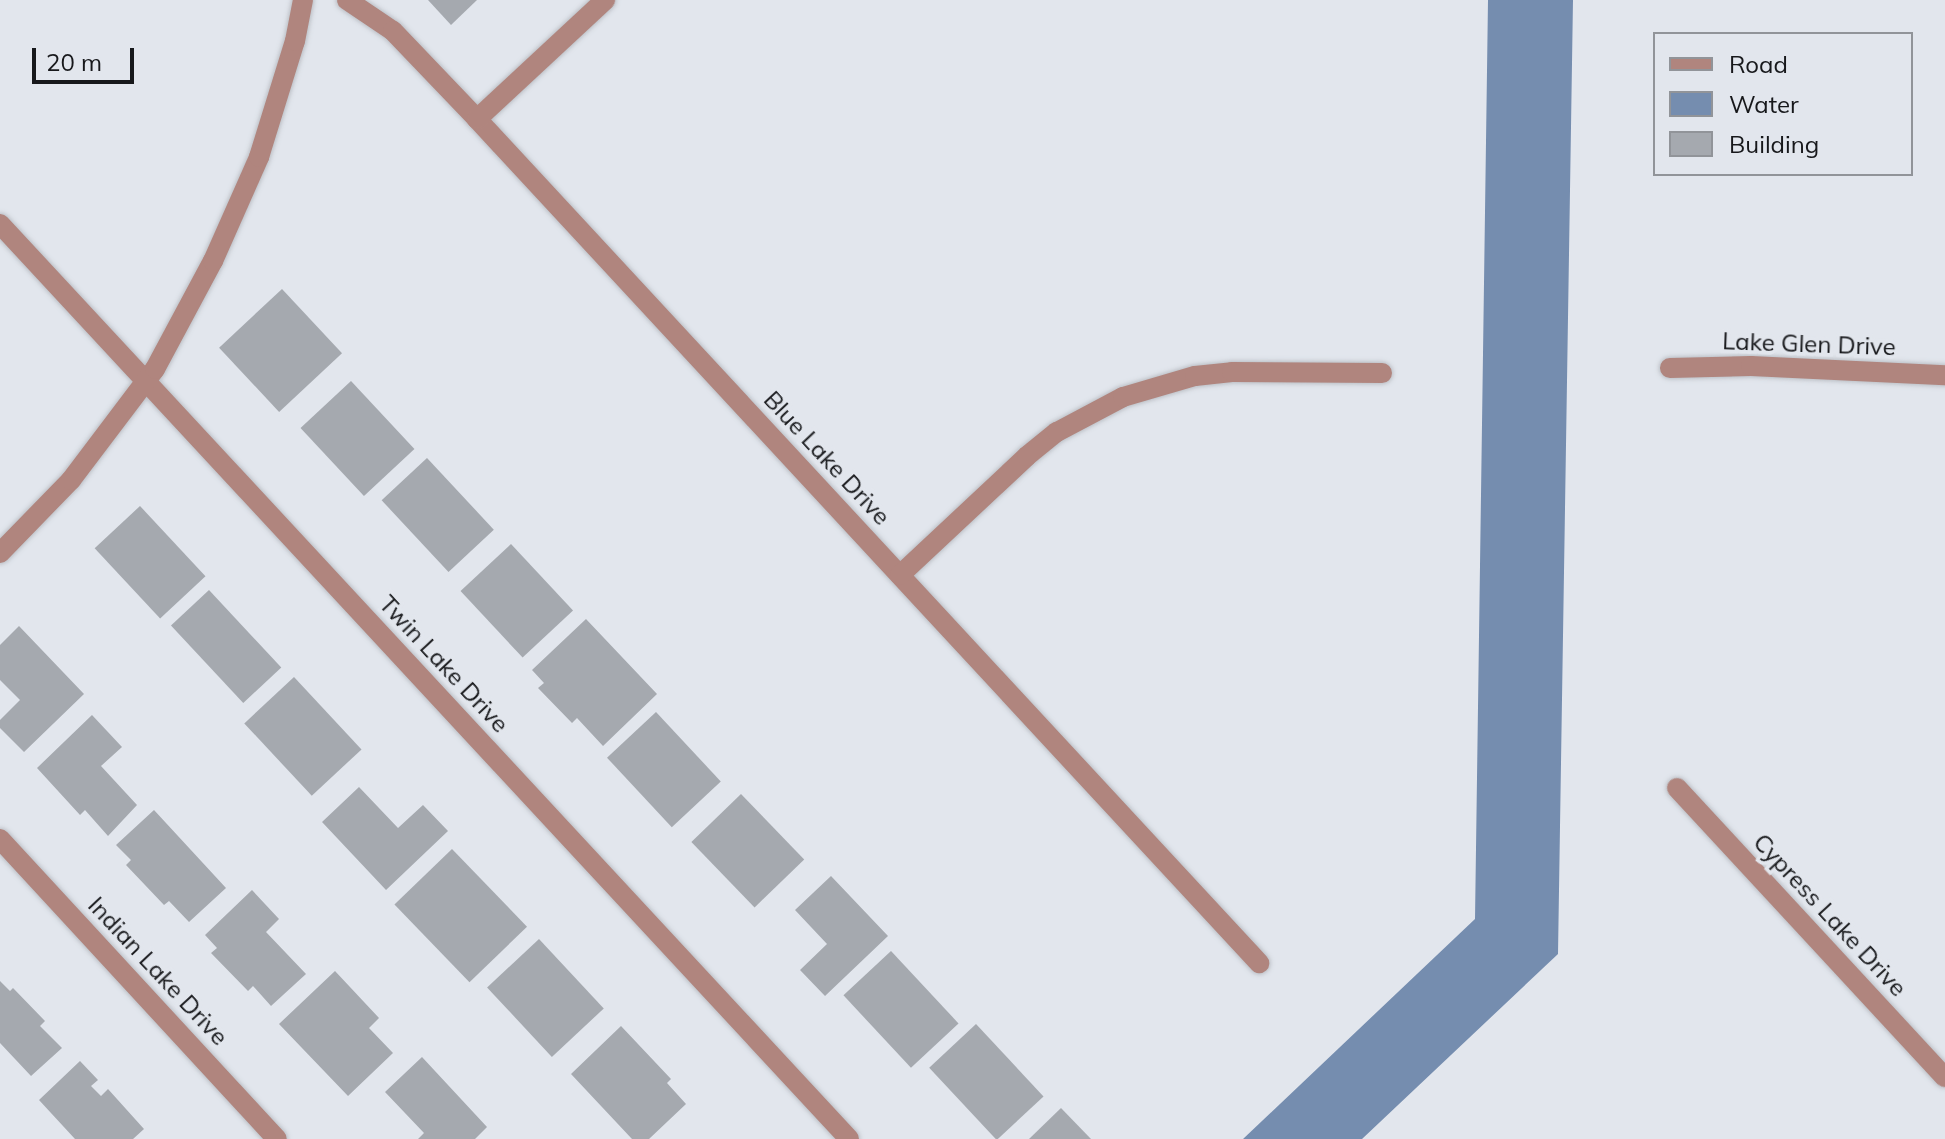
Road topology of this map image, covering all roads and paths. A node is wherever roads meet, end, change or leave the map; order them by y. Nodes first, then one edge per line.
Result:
1 (303, 0) edge
2 (347, 0) edge
3 (605, 0) edge
4 (477, 119) junction
5 (0, 224) edge
6 (1670, 368) dead end
7 (1382, 373) dead end
8 (1945, 375) edge
9 (145, 381) junction
10 (0, 553) edge
11 (900, 575) junction
12 (1677, 788) dead end
13 (0, 839) edge
14 (1259, 963) dead end
15 (1945, 1077) edge
16 (277, 1139) edge
17 (849, 1139) edge

1 - 9 street
2 - 4 street, Blue Lake Drive
3 - 4 street
4 - 11 street, Blue Lake Drive
5 - 9 street, Twin Lake Drive
6 - 8 street, Lake Glen Drive
7 - 11 street
9 - 10 street
9 - 17 street, Twin Lake Drive
11 - 14 street, Blue Lake Drive
12 - 15 street, Cypress Lake Drive
13 - 16 street, Indian Lake Drive

